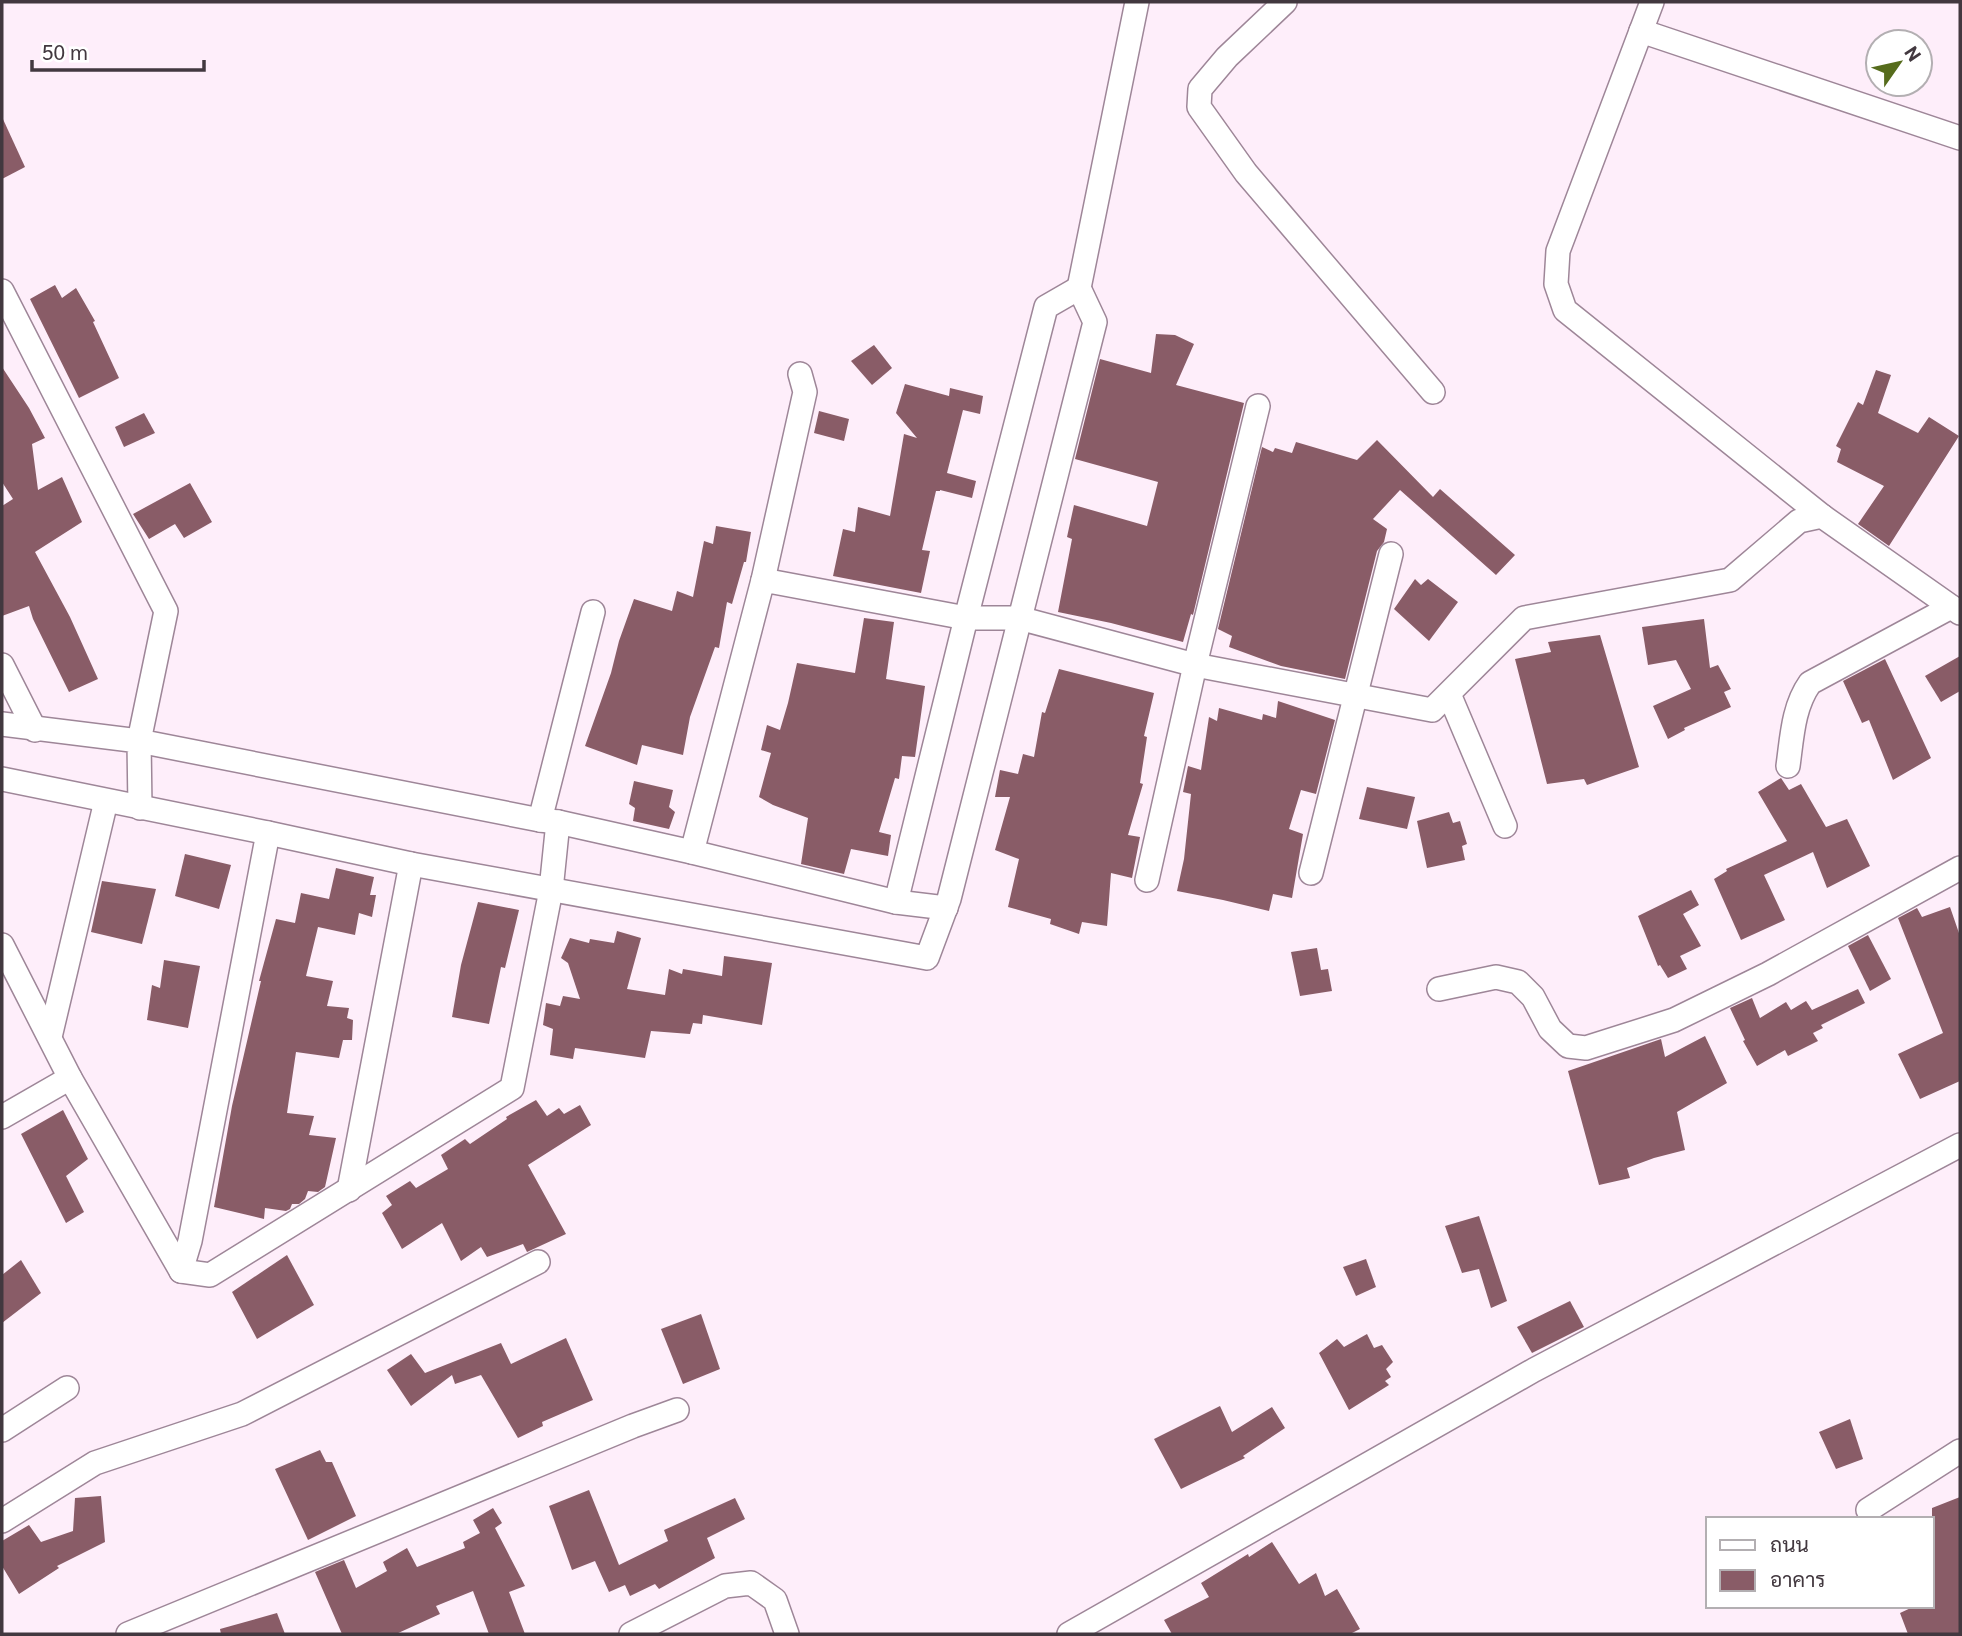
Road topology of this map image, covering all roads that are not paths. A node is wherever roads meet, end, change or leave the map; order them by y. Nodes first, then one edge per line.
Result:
1 (1137, 2) edge
2 (1285, 2) edge
3 (1652, 2) edge
4 (1641, 31) junction
5 (1960, 138) edge
6 (1079, 288) junction
7 (2, 291) edge
8 (800, 374) dead end
9 (1433, 392) dead end
10 (1258, 406) dead end
11 (1822, 516) junction
12 (1391, 554) dead end
13 (763, 580) junction
14 (1956, 610) edge
15 (593, 612) dead end
16 (966, 618) junction
17 (1020, 618) junction
18 (2, 665) edge
19 (1195, 665) junction
20 (1448, 694) junction
21 (1356, 696) junction
22 (2, 724) edge
23 (35, 730) junction
24 (139, 741) junction
25 (1788, 766) dead end
26 (2, 779) edge
27 (106, 801) junction
28 (140, 808) junction
29 (549, 821) junction
30 (1505, 827) dead end
31 (268, 833) junction
32 (692, 852) junction
33 (411, 864) junction
34 (1960, 868) edge
35 (1311, 873) dead end
36 (1147, 880) dead end
37 (551, 890) junction
38 (896, 902) junction
39 (946, 908) junction
40 (2, 945) edge
41 (1439, 989) dead end
42 (50, 1037) junction
43 (70, 1079) junction
44 (2, 1118) edge
45 (1960, 1145) edge
46 (349, 1190) junction
47 (538, 1262) dead end
48 (181, 1270) junction
49 (67, 1388) dead end
50 (677, 1410) dead end
51 (2, 1430) edge
52 (1960, 1451) edge
53 (1868, 1510) dead end
54 (2, 1521) edge
55 (128, 1634) edge
56 (631, 1634) edge
57 (787, 1634) edge
58 (1069, 1634) edge

1 - 6 street
2 - 9 street
3 - 4 street
4 - 5 street
4 - 11 street
6 - 16 street
6 - 17 street
7 - 24 street
8 - 13 street
10 - 19 street
11 - 14 street
11 - 20 street
12 - 21 street
13 - 16 street
13 - 32 street
14 - 25 street
15 - 29 street
16 - 17 street
16 - 38 street
17 - 19 street
17 - 39 street
18 - 23 street
19 - 21 street
19 - 36 street
20 - 21 street
20 - 30 street
21 - 35 street
22 - 23 street
23 - 24 street
24 - 28 street
24 - 29 street
26 - 27 street
27 - 28 street
27 - 42 street
28 - 31 street
29 - 32 street
29 - 37 street
31 - 33 street
31 - 48 street
32 - 38 street
33 - 37 street
33 - 46 street
34 - 41 street
37 - 39 street
37 - 46 street
38 - 39 street
40 - 42 street
42 - 43 street
43 - 44 street
43 - 48 street
45 - 58 street
46 - 48 street
47 - 54 street
49 - 51 street
50 - 55 street
52 - 53 street
56 - 57 street

